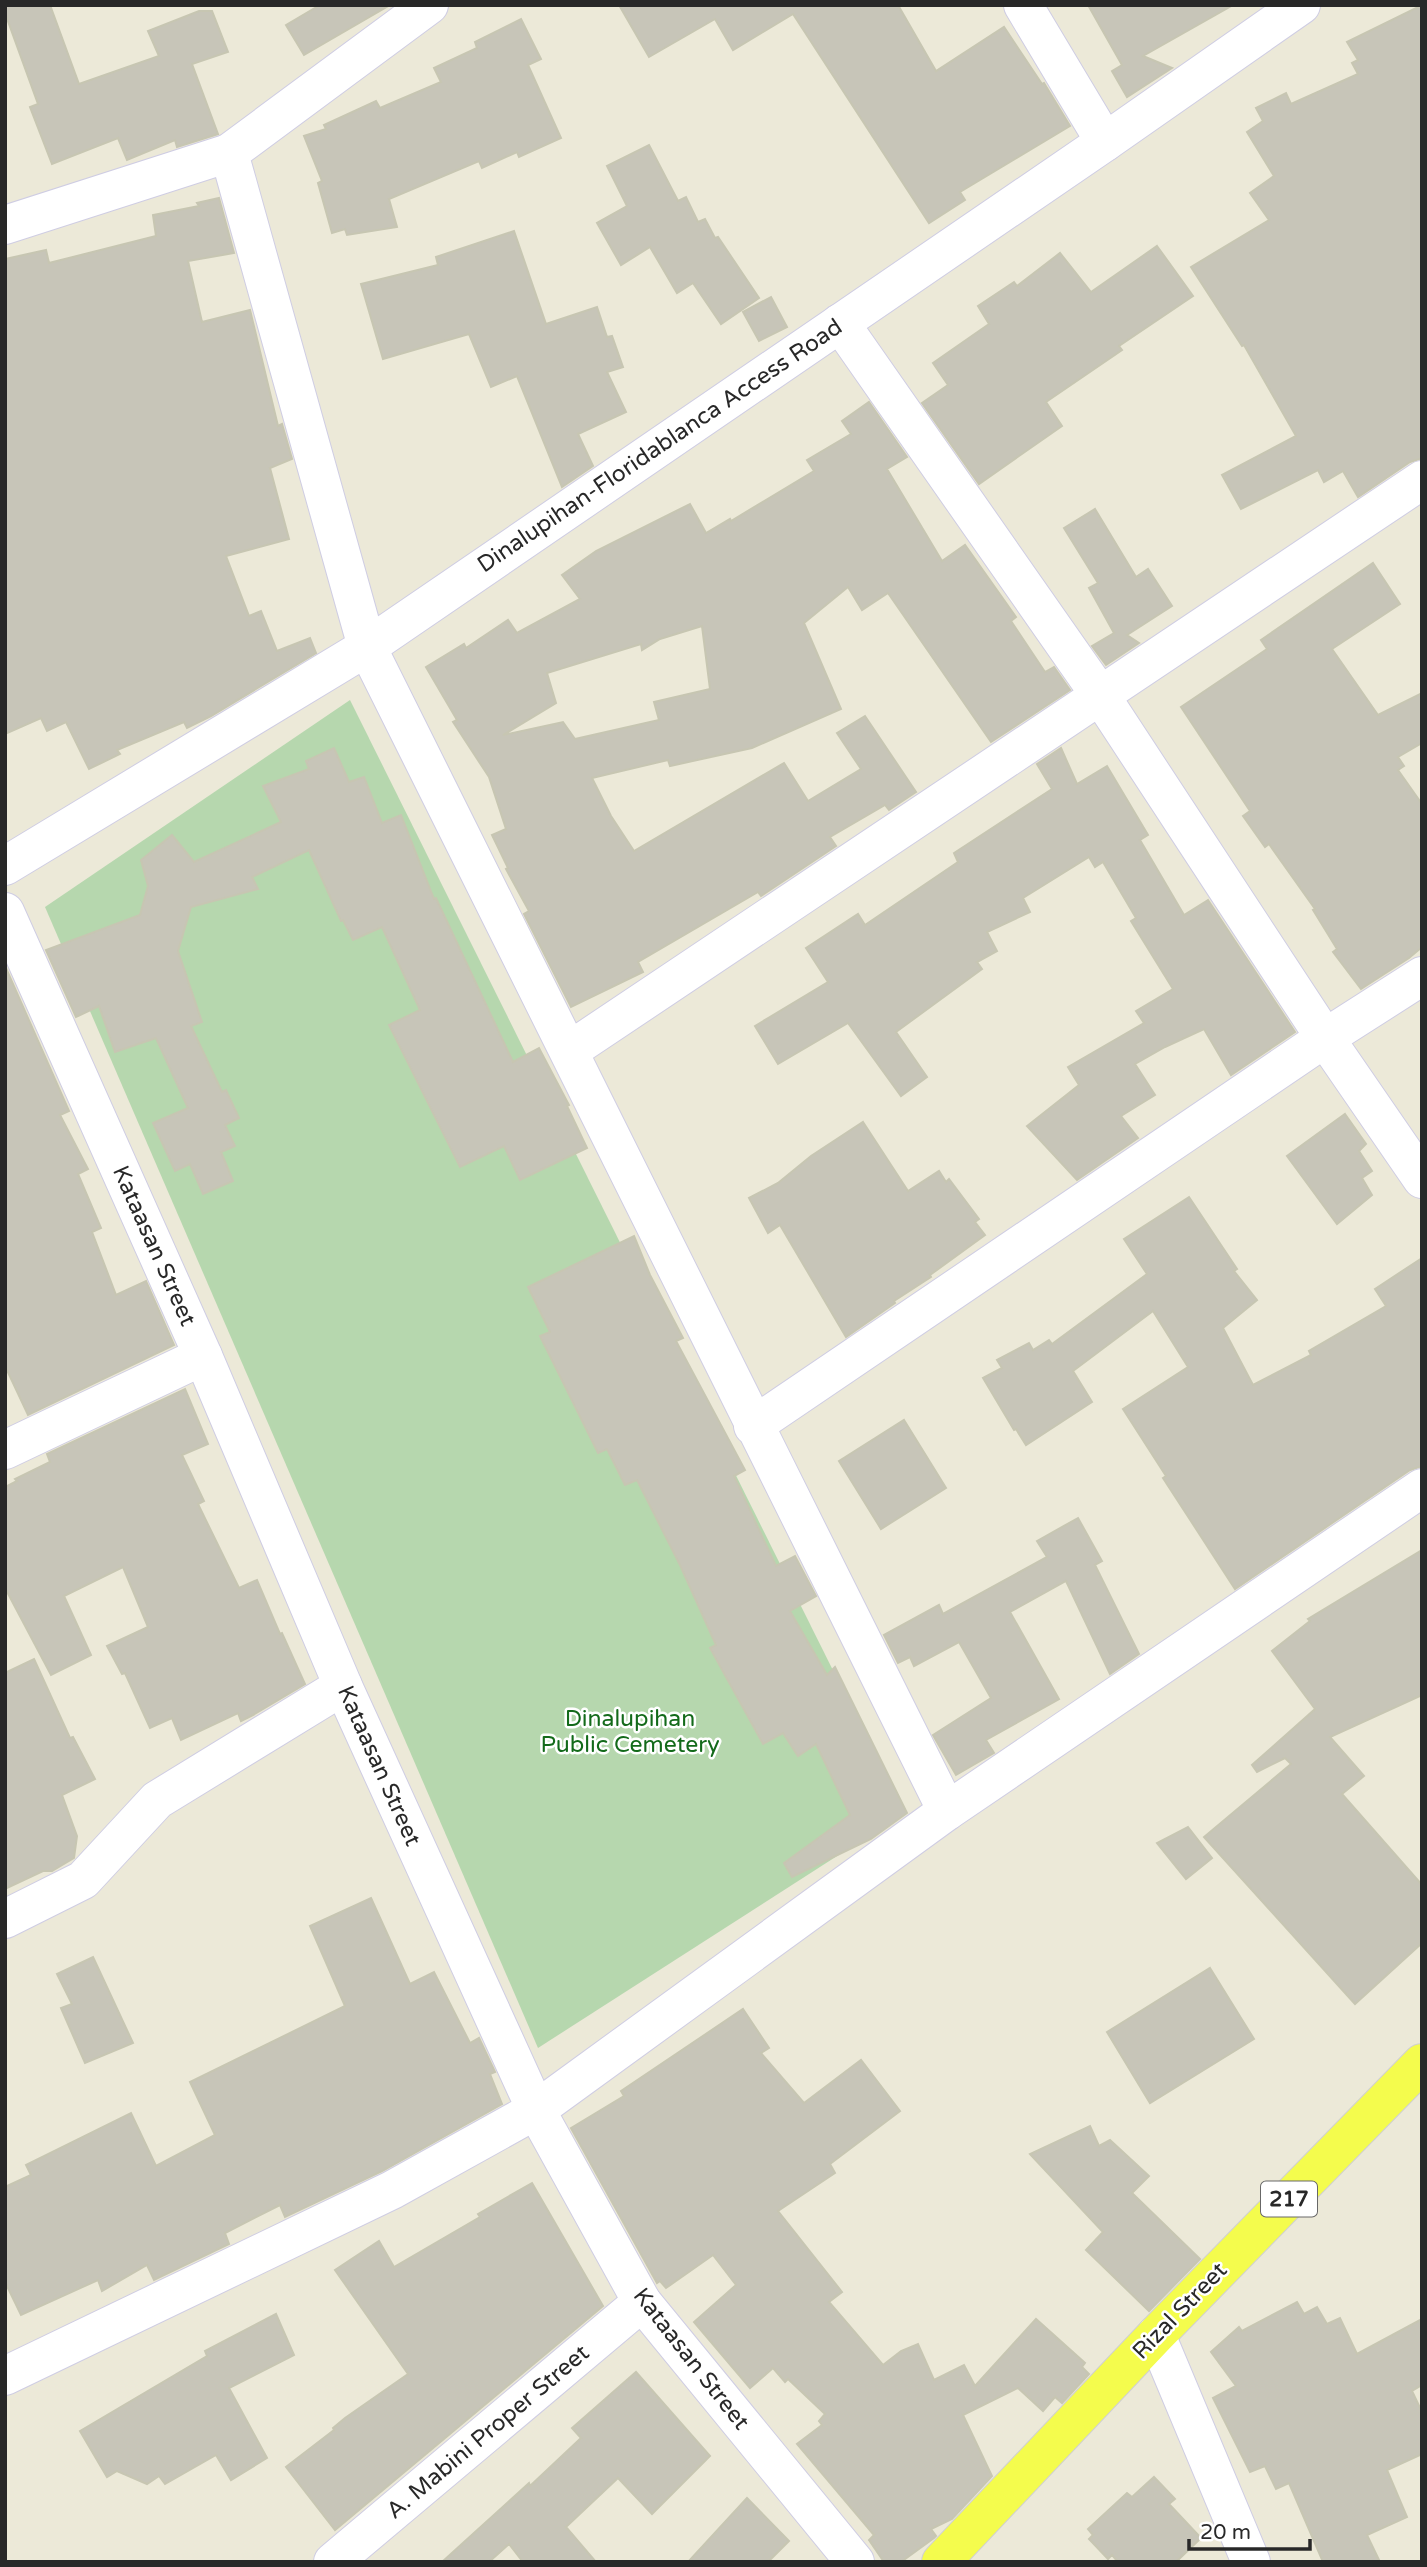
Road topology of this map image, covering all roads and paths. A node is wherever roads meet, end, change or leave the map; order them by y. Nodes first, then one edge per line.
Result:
1 (429, 5) edge
2 (1023, 5) edge
3 (1301, 5) edge
4 (1105, 142) junction
5 (229, 153) junction
6 (5, 225) edge
7 (840, 323) junction
8 (1422, 480) edge
9 (367, 647) junction
10 (1100, 695) junction
11 (5, 866) edge
12 (5, 912) edge
13 (1422, 976) edge
14 (1325, 1038) junction
15 (569, 1051) junction
16 (1422, 1179) edge
17 (203, 1356) junction
18 (753, 1426) junction
19 (5, 1450) edge
20 (1422, 1488) edge
21 (343, 1686) junction
22 (947, 1811) junction
23 (5, 1919) edge
24 (1422, 2063) edge
25 (536, 2110) junction
26 (642, 2302) junction
27 (1156, 2335) junction
28 (5, 2376) edge
29 (333, 2562) edge
30 (855, 2562) edge
31 (941, 2562) edge
32 (1251, 2562) edge

1 - 5 street
2 - 4 street
3 - 4 street, Dinalupihan-Floridablanca Access Road
4 - 7 street, Dinalupihan-Floridablanca Access Road
5 - 6 street
5 - 9 street
7 - 9 street, Dinalupihan-Floridablanca Access Road
7 - 10 street
8 - 10 street
9 - 11 street, Dinalupihan-Floridablanca Access Road
9 - 15 street
10 - 14 street
10 - 15 street
12 - 17 street, Kataasan Street
13 - 14 street
14 - 16 street
14 - 18 street
15 - 18 street
17 - 19 street
17 - 21 street, Kataasan Street
18 - 22 street
20 - 22 street
21 - 23 street
21 - 25 street, Kataasan Street
22 - 25 street
24 - 27 main road, Rizal Street / 217
25 - 26 street, Kataasan Street
25 - 28 street
26 - 29 street, A. Mabini Proper Street
26 - 30 street, Kataasan Street
27 - 31 main road, Rizal Street / 217
27 - 32 street

